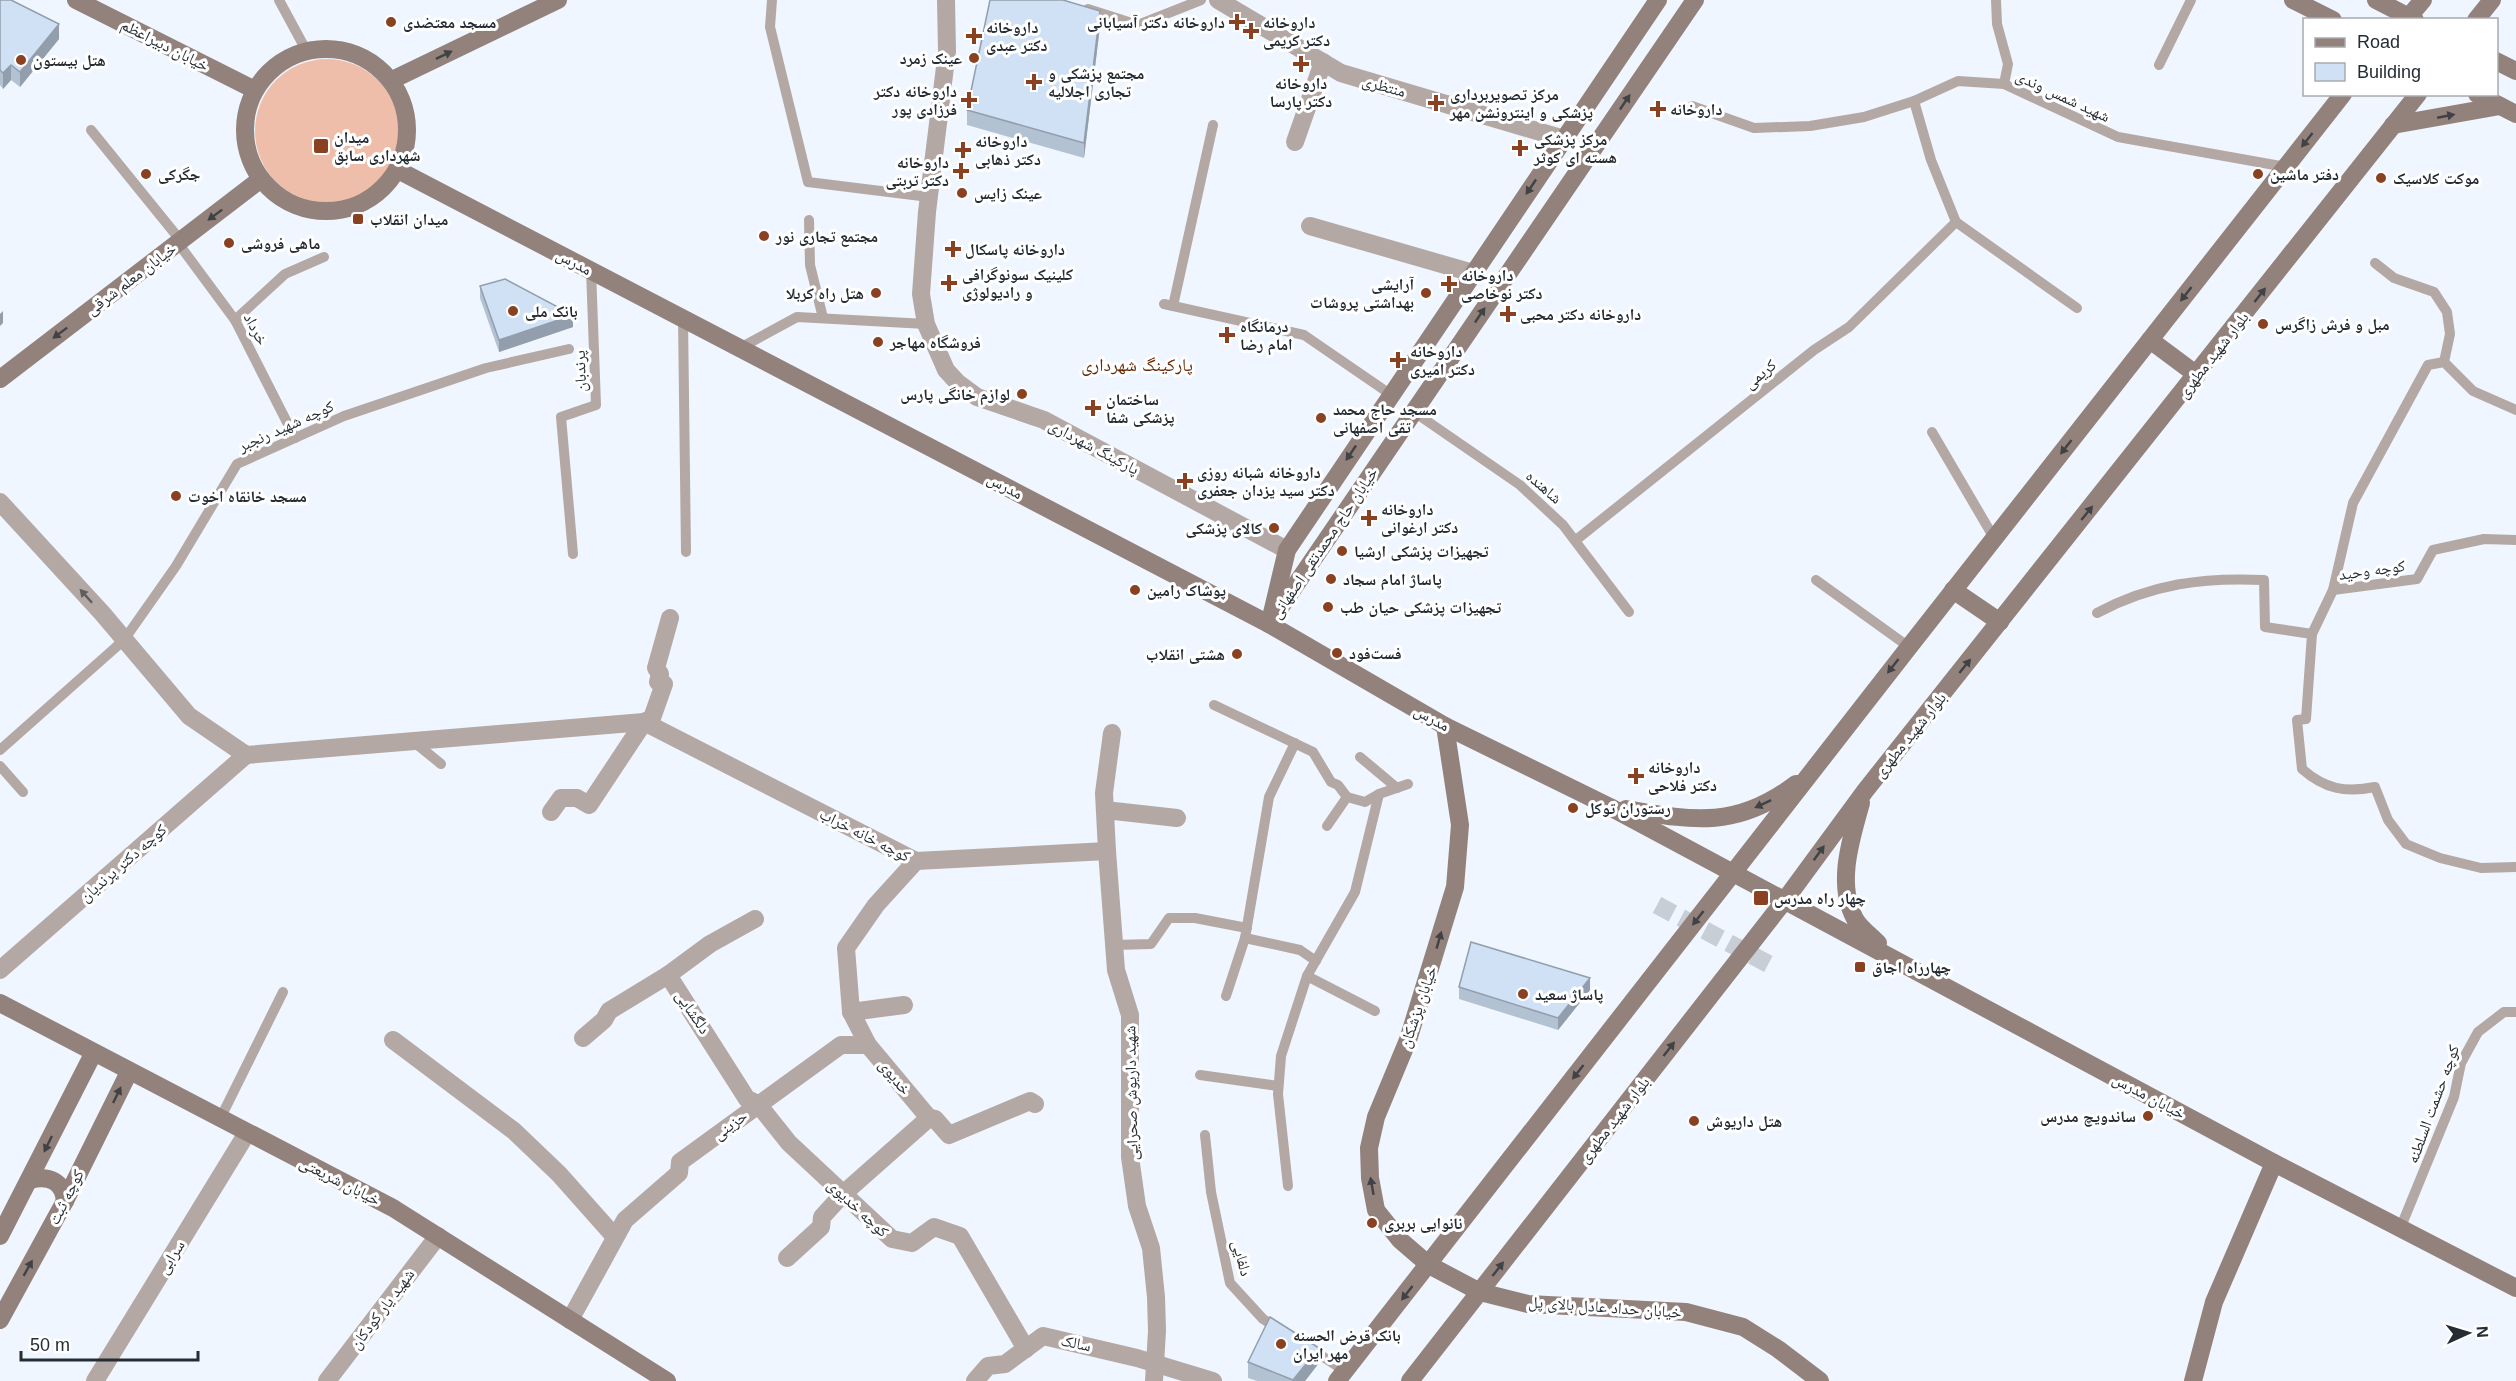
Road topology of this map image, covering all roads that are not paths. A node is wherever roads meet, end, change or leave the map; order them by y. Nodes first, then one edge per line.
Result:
1 (76, 0) edge
2 (279, 0) edge
3 (558, 0) edge
4 (772, 0) edge
5 (946, 0) edge
6 (1201, 0) edge
7 (1218, 0) edge
8 (1658, 0) edge
9 (1695, 0) edge
10 (1996, 0) edge
11 (2191, 0) edge
12 (2293, 0) edge
13 (2376, 0) edge
14 (2423, 0) edge
15 (2492, 0) edge
16 (1081, 7) edge
17 (2327, 18) edge
18 (2410, 18) edge
19 (2478, 18) edge
20 (306, 50) junction
21 (1323, 62) junction
22 (2498, 62) edge
23 (2159, 65) dead end
24 (2516, 71) edge
25 (392, 80) junction
26 (2004, 84) junction
27 (255, 90) junction
28 (2341, 96) edge
29 (2416, 96) edge
30 (2481, 96) edge
31 (1914, 101) junction
32 (1692, 106) dead end
33 (2500, 106) junction
34 (2516, 114) edge
35 (1213, 125) dead end
36 (2393, 126) junction
37 (91, 130) dead end
38 (1564, 139) junction
39 (1295, 142) dead end
40 (2286, 167) junction
41 (398, 170) junction
42 (261, 179) junction
43 (929, 197) junction
44 (809, 220) dead end
45 (1956, 222) junction
46 (1310, 226) dead end
47 (180, 242) junction
48 (324, 257) dead end
49 (2375, 263) dead end
50 (591, 270) junction
51 (1473, 273) junction
52 (2077, 308) dead end
53 (683, 318) junction
54 (824, 318) junction
55 (235, 320) junction
56 (926, 324) junction
57 (2150, 340) junction
58 (740, 348) junction
59 (569, 350) dead end
60 (2444, 362) junction
61 (2196, 375) junction
62 (0, 379) edge
63 (1390, 394) junction
64 (2516, 410) edge
65 (1414, 412) junction
66 (1932, 432) dead end
67 (295, 438) junction
68 (0, 502) edge
69 (1994, 538) junction
70 (1576, 540) junction
71 (2516, 540) edge
72 (1287, 550) junction
73 (686, 552) dead end
74 (573, 554) dead end
75 (1816, 580) dead end
76 (1953, 590) junction
77 (2333, 590) junction
78 (1629, 612) dead end
79 (2097, 613) dead end
80 (670, 618) dead end
81 (2000, 622) junction
82 (1269, 624) junction
83 (2312, 634) junction
84 (124, 640) junction
85 (1908, 647) junction
86 (1214, 705) dead end
87 (644, 722) junction
88 (1446, 726) junction
89 (1112, 733) dead end
90 (413, 741) junction
91 (1295, 743) junction
92 (0, 750) edge
93 (246, 755) junction
94 (1360, 757) dead end
95 (441, 764) dead end
96 (0, 766) edge
97 (1811, 772) junction
98 (1865, 791) junction
99 (23, 792) dead end
100 (1379, 795) junction
101 (1347, 797) junction
102 (1610, 807) junction
103 (1105, 810) junction
104 (551, 812) dead end
105 (1177, 818) dead end
106 (1327, 826) dead end
107 (1107, 851) junction
108 (916, 861) junction
109 (2516, 867) edge
110 (1734, 872) junction
111 (1785, 900) junction
112 (755, 919) dead end
113 (1246, 933) junction
114 (1114, 945) junction
115 (1887, 954) junction
116 (1316, 962) junction
117 (0, 970) edge
118 (668, 975) junction
119 (1307, 976) junction
120 (283, 992) dead end
121 (1226, 996) dead end
122 (0, 1003) edge
123 (904, 1005) dead end
124 (1375, 1011) dead end
125 (851, 1012) junction
126 (2516, 1012) edge
127 (583, 1038) dead end
128 (393, 1040) dead end
129 (868, 1045) junction
130 (93, 1054) junction
131 (129, 1072) junction
132 (1200, 1075) dead end
133 (1278, 1086) junction
134 (758, 1104) junction
135 (1035, 1104) dead end
136 (929, 1118) junction
137 (220, 1119) junction
138 (248, 1133) junction
139 (1205, 1135) dead end
140 (2274, 1163) junction
141 (30, 1180) junction
142 (1288, 1186) dead end
143 (843, 1194) junction
144 (65, 1201) junction
145 (2400, 1229) junction
146 (0, 1236) edge
147 (438, 1236) junction
148 (615, 1237) junction
149 (787, 1258) dead end
150 (1429, 1264) junction
151 (2516, 1288) edge
152 (1480, 1292) junction
153 (0, 1320) edge
154 (570, 1320) junction
155 (1026, 1349) junction
156 (1155, 1372) edge
157 (1341, 1376) edge
158 (95, 1381) edge
159 (327, 1381) edge
160 (668, 1381) edge
161 (975, 1381) edge
162 (1213, 1381) edge
163 (1410, 1381) edge
164 (1820, 1381) edge
165 (2193, 1381) edge

1 - 27 main road, خیابان دبیراعظم
2 - 20 lane
25 -> 3 main road
4 - 43 lane
5 - 43 street, پارکینگ شهرداری
6 - 16 lane
7 - 21 street, منتظری
8 - 38 main road, خیابان حاج محمدتقی اصفهانی
65 -> 9 main road, خیابان حاج محمدتقی اصفهانی
10 - 26 lane
11 - 23 lane
12 - 17 main road
13 - 18 main road
14 - 18 main road
15 - 19 main road
20 - 25 main road
20 - 27 main road
21 - 38 street, منتظری
21 - 39 street
22 - 24 main road
25 - 41 main road
26 - 31 lane, شهید شمس وندی
26 - 40 lane, شهید شمس وندی
27 - 42 main road
28 -> 40 main road
29 - 36 main road, بلوار شهید مطهری
30 - 33 main road
31 - 32 lane, شهید شمس وندی
31 - 45 lane
33 - 34 main road
36 -> 33 main road
35 - 63 lane
61 -> 36 main road, بلوار شهید مطهری
37 - 47 lane, خرداد
38 -> 51 main road, خیابان حاج محمدتقی اصفهانی
40 -> 57 main road
41 - 42 main road
41 - 50 main road, مدرس
42 -> 47 main road, خیابان معلم شرقی
43 - 56 street, پارکینگ شهرداری
44 - 54 lane
45 - 52 lane
45 - 70 lane, کریمی
46 - 51 street
47 - 55 lane, خرداد
47 -> 62 main road, خیابان معلم شرقی
48 - 55 lane
49 - 60 lane
50 - 53 main road, مدرس
50 - 74 lane, پرندبان
51 - 63 main road, خیابان حاج محمدتقی اصفهانی
53 - 58 main road, مدرس
53 - 73 lane
54 - 56 lane
54 - 58 lane
55 - 67 lane, خرداد
56 - 72 street, پارکینگ شهرداری
57 - 61 main road
57 -> 69 main road
58 - 82 main road, مدرس
59 - 67 lane, کوچه شهید رنجبر
60 - 64 lane
60 - 77 lane
81 -> 61 main road, بلوار شهید مطهری
63 -> 72 main road, خیابان حاج محمدتقی اصفهانی
65 - 70 lane, شاهنده
65 - 82 main road, خیابان حاج محمدتقی اصفهانی
66 - 69 lane
67 - 84 lane, کوچه شهید رنجبر
84 -> 68 street
69 - 76 main road
70 - 78 lane, شاهنده
71 - 77 lane, کوچه وحید
72 - 82 main road, خیابان حاج محمدتقی اصفهانی
75 - 85 lane
76 - 81 main road
76 - 85 main road
77 - 83 lane, کوچه وحید
79 - 83 lane
80 - 87 street
98 -> 81 main road, بلوار شهید مطهری
82 - 88 main road, مدرس
83 - 109 lane
84 - 92 lane, کوچه شهید رنجبر
84 - 93 street
85 -> 97 main road
86 - 91 lane
87 - 90 street
87 - 104 street
87 - 108 street, کوچه خانه خراب
88 - 102 main road, مدرس
150 -> 88 main road, خیابان پزشکان
89 - 103 street, شهید داریوش صحرایی
90 - 93 street
90 - 95 lane
91 - 101 lane
91 - 113 lane
93 - 117 street, کوچه دکتر پرندیان
94 - 100 lane
96 - 99 lane
97 -> 102 main road
97 - 110 main road
111 -> 98 main road, بلوار شهید مطهری
98 - 115 main road
100 - 101 lane
100 - 116 lane
101 - 106 lane
102 - 110 main road, مدرس
103 - 105 street
103 - 107 street, شهید داریوش صحرایی
107 - 108 street, کوچه خانه خراب
107 - 114 street, شهید داریوش صحرایی
108 - 125 street, خدیوی
110 - 111 main road, خیابان مدرس
110 -> 150 main road
111 - 115 main road, خیابان مدرس
152 -> 111 main road, بلوار شهید مطهری
112 - 118 street
113 - 114 lane
113 - 116 lane
113 - 121 lane
114 - 156 street, شهید داریوش صحرایی
115 - 140 main road, خیابان مدرس
116 - 119 lane
118 - 127 street, دلگشایی
118 - 134 street, دلگشایی
119 - 124 lane
119 - 133 lane
120 - 137 lane
122 - 130 main road, خیابان شریعتی
123 - 125 street
125 - 129 street, خدیوی
126 - 145 lane, کوچه حشمت السلطنه
128 - 148 street
129 - 134 street, حزینی
129 - 136 street, خدیوی
130 - 131 main road, خیابان شریعتی
130 -> 141 main road
131 - 137 main road, خیابان شریعتی
144 -> 131 main road, کوچه ثبت
132 - 133 lane
133 - 142 lane
134 - 143 street, کوچه خدیوی
134 - 148 street, حزینی
135 - 136 street, خدیوی
136 - 143 street
137 - 138 main road, خیابان شریعتی
138 - 147 main road, خیابان شریعتی
138 - 158 street, سرابی
139 - 157 lane, دلفایی
140 - 145 main road, خیابان مدرس
140 - 165 main road
141 - 144 main road
141 - 146 main road
143 - 149 street
143 - 155 street, کوچه خدیوی
153 -> 144 main road, کوچه ثبت
145 - 151 main road, خیابان مدرس
147 - 154 main road, خیابان شریعتی
147 - 159 street, شهید یار کودکان
148 - 154 street, حزینی
150 - 152 main road, خیابان پزشکان
150 -> 157 main road
152 - 163 main road, بلوار شهید مطهری
152 - 164 main road, خیابان حداد عادل بالای پل
154 - 160 main road, خیابان شریعتی
155 - 156 street, سالک
155 - 161 street, سالک
156 - 162 street

